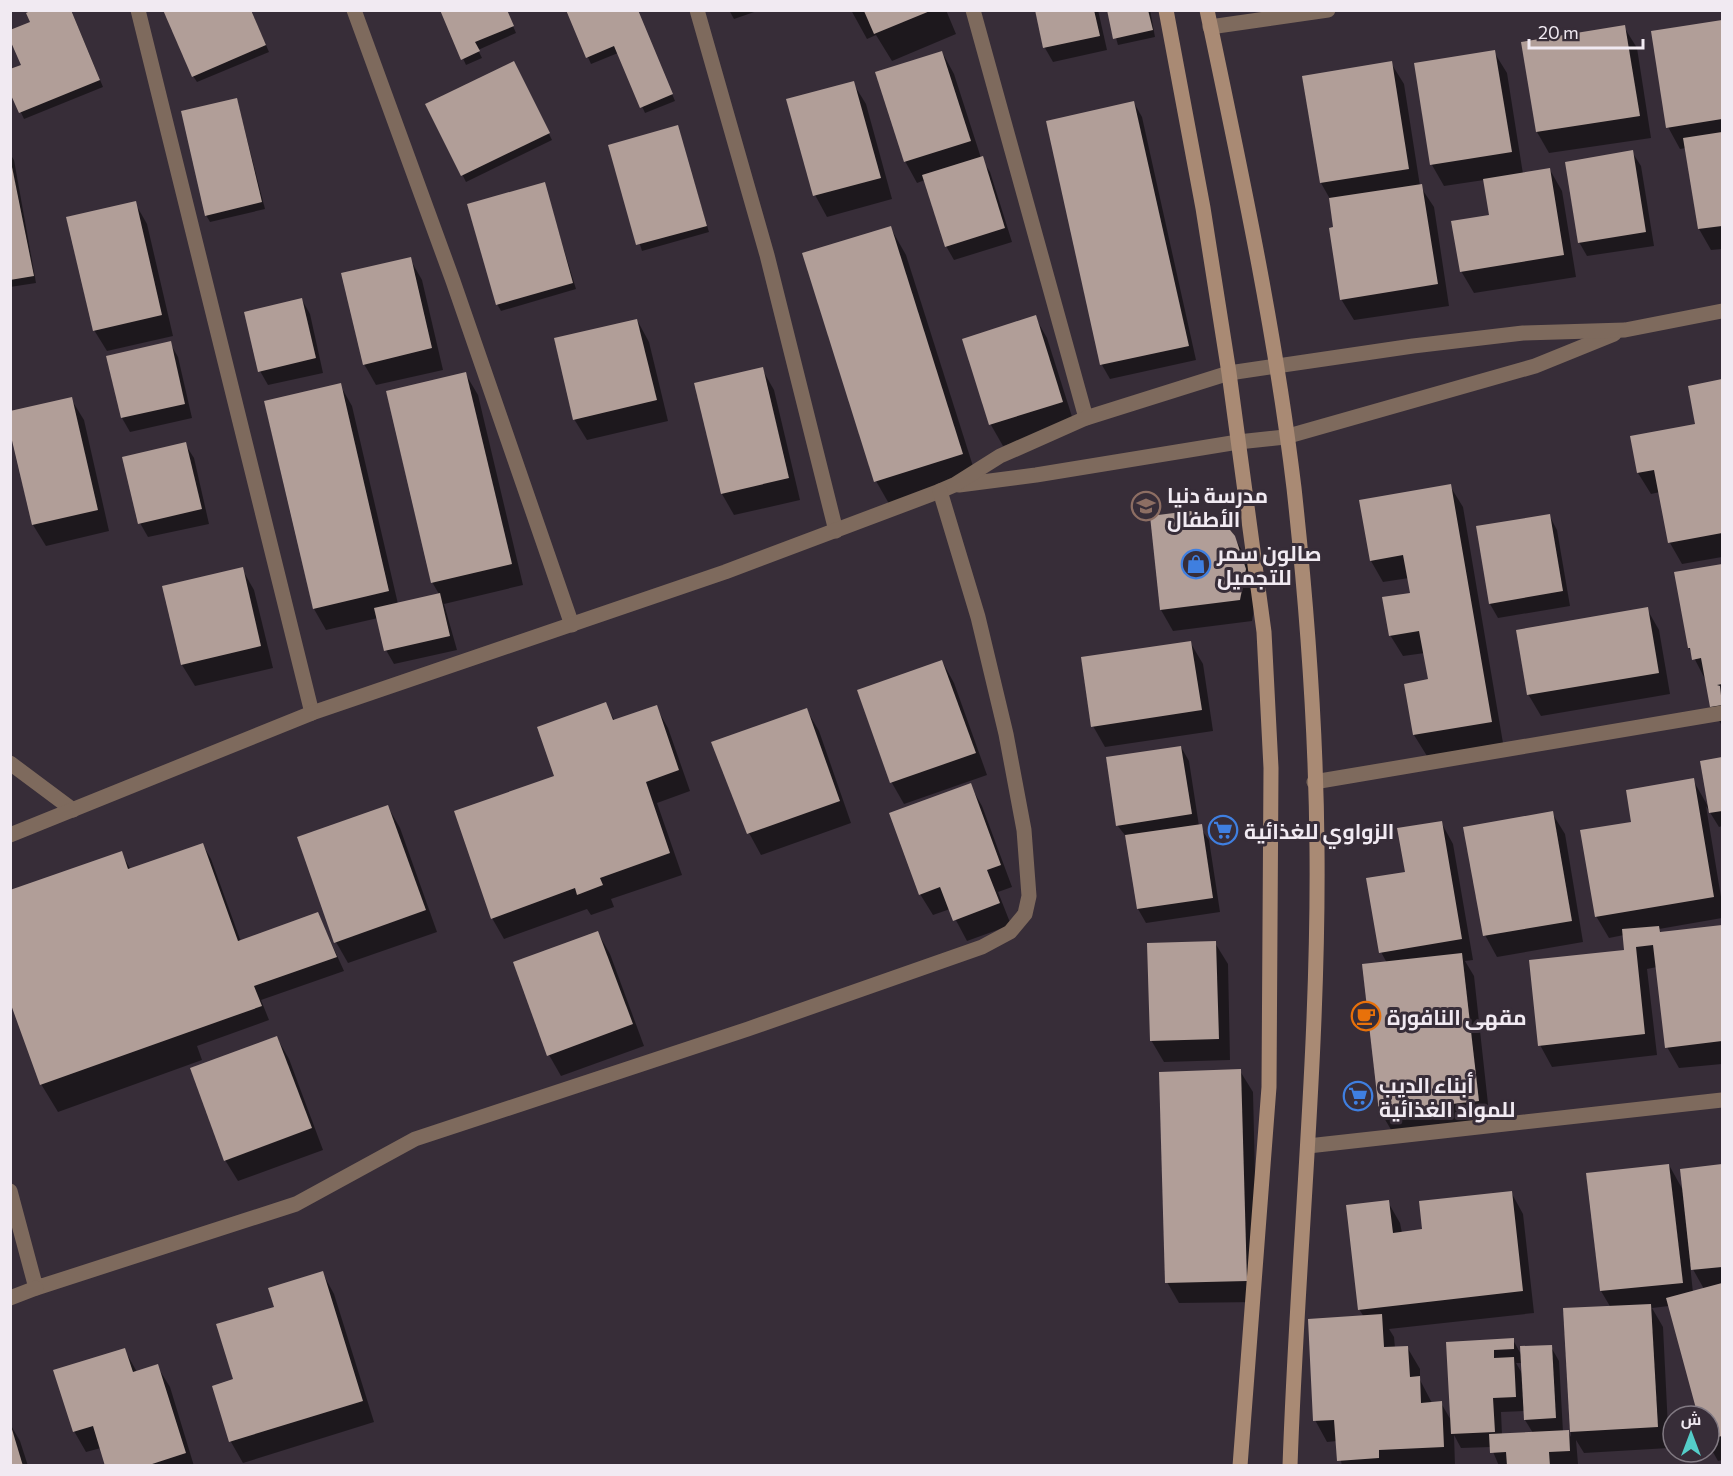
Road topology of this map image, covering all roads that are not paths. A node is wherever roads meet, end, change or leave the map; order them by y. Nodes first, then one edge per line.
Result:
1 (138, 10) edge
2 (354, 10) edge
3 (697, 10) edge
4 (973, 10) edge
5 (1166, 10) edge
6 (1207, 10) edge
7 (1328, 10) edge
8 (1210, 27) junction
9 (1722, 311) edge
10 (1625, 330) junction
11 (1275, 367) junction
12 (1229, 374) junction
13 (1086, 418) junction
14 (1285, 437) junction
15 (1239, 442) junction
16 (947, 488) junction
17 (836, 531) junction
18 (572, 625) junction
19 (1722, 712) edge
20 (312, 713) junction
21 (10, 763) edge
22 (1314, 782) junction
23 (73, 810) junction
24 (10, 835) edge
25 (1722, 1100) edge
26 (1308, 1146) junction
27 (10, 1191) edge
28 (36, 1288) junction
29 (10, 1298) edge
30 (1240, 1466) edge
31 (1290, 1466) edge

1 - 20 street
2 - 18 street
3 - 17 street
4 - 13 street
5 - 12 street
6 - 8 street
7 - 8 street
8 - 11 street
9 - 10 street
10 - 11 street
10 - 14 street
11 - 12 street
11 - 14 street
12 - 13 street
12 - 15 street
13 - 16 street
14 - 15 street
14 - 22 street
15 - 16 street
15 - 30 street
16 - 17 street
16 - 28 street
17 - 18 street
18 - 20 street
19 - 22 street
20 - 23 street
21 - 23 street
22 - 26 street
23 - 24 street
25 - 26 street
26 - 31 street
27 - 28 street
28 - 29 street

